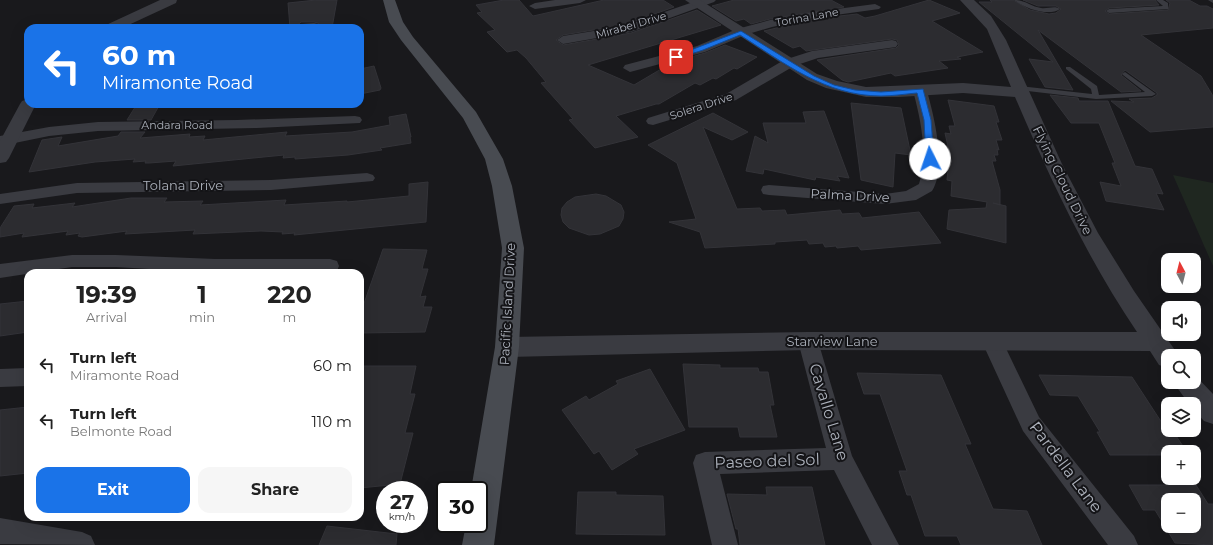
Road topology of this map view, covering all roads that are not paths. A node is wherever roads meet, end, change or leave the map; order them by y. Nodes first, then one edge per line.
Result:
1 (170, 0) edge
2 (389, 0) edge
3 (580, 0) edge
4 (966, 0) edge
5 (1017, 0) edge
6 (1159, 0) edge
7 (699, 1) edge
8 (536, 6) dead end
9 (875, 7) dead end
10 (1057, 9) dead end
11 (1109, 11) dead end
12 (119, 24) edge
13 (741, 32) junction
14 (563, 40) dead end
15 (892, 44) dead end
16 (790, 63) junction
17 (630, 68) dead end
18 (1068, 68) dead end
19 (1125, 74) dead end
20 (920, 90) junction
21 (1020, 90) junction
22 (1096, 98) junction
23 (25, 108) edge
24 (355, 120) dead end
25 (653, 121) dead end
26 (5, 139) edge
27 (0, 158) edge
28 (367, 178) dead end
29 (768, 190) dead end
30 (0, 199) edge
31 (330, 266) dead end
32 (0, 271) edge
33 (808, 340) junction
34 (993, 342) junction
35 (507, 347) junction
36 (1161, 349) edge
37 (1161, 350) edge
38 (24, 377) edge
39 (0, 378) edge
40 (1192, 389) edge
41 (1213, 413) edge
42 (841, 459) junction
43 (0, 531) edge
44 (82, 545) edge
45 (478, 545) edge
46 (725, 545) edge
47 (886, 545) edge
48 (1125, 545) edge

1 - 12 street
2 - 35 main road, Pacific Island Drive
3 - 8 street
4 - 21 street, Flying Cloud Drive
5 - 10 lane
6 - 11 lane
7 - 13 street
7 - 14 street, Mirabel Drive
9 - 13 street, Torina Lane
13 - 16 street
13 - 17 street, Torina Lane
15 - 16 street, Solera Drive
16 - 20 street
16 - 25 street, Solera Drive
18 - 22 lane
19 - 22 lane
20 - 21 street
20 - 29 street, Palma Drive
21 - 22 lane
21 - 36 street, Flying Cloud Drive
23 - 26 street
24 - 26 street, Andara Road
26 - 27 street
28 - 30 street, Tolana Drive
31 - 32 street
33 - 34 street, Starview Lane
33 - 35 street, Starview Lane
33 - 42 street, Cavallo Lane
34 - 37 street, Starview Lane
34 - 48 street, Pardella Lane
35 - 45 main road, Pacific Island Drive
38 - 39 street
40 - 41 street
42 - 46 street, Paseo del Sol
42 - 47 street, Cavallo Lane
43 - 44 street

